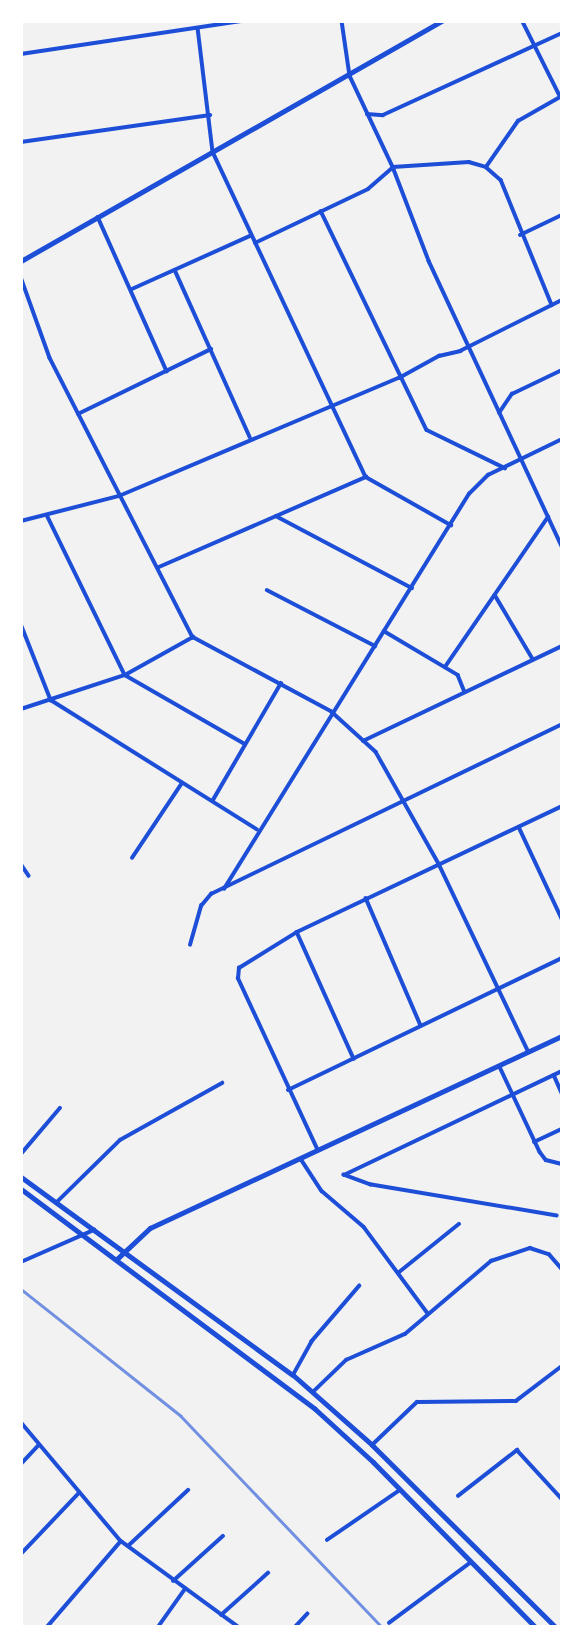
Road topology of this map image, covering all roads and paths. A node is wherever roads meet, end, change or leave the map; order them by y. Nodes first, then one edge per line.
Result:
1 (243, 21) edge
2 (342, 21) edge
3 (440, 21) edge
4 (522, 21) edge
5 (198, 28) junction
6 (562, 33) edge
7 (535, 46) junction
8 (21, 54) edge
9 (350, 76) junction
10 (561, 96) edge
11 (367, 114) junction
12 (210, 115) junction
13 (21, 142) edge
14 (213, 152) junction
15 (393, 167) junction
16 (486, 167) junction
17 (321, 211) junction
18 (562, 215) edge
19 (98, 217) junction
20 (520, 235) junction
21 (250, 236) junction
22 (255, 243) junction
23 (21, 261) edge
24 (175, 270) junction
25 (21, 277) edge
26 (132, 289) junction
27 (562, 300) edge
28 (552, 304) junction
29 (470, 345) junction
30 (211, 349) junction
31 (562, 370) edge
32 (167, 371) junction
33 (399, 377) junction
34 (333, 404) junction
35 (499, 413) junction
36 (78, 414) junction
37 (250, 437) junction
38 (562, 439) edge
39 (523, 461) junction
40 (505, 468) junction
41 (366, 477) junction
42 (118, 496) junction
43 (47, 515) junction
44 (276, 516) junction
45 (548, 517) junction
46 (21, 522) edge
47 (452, 525) junction
48 (562, 546) edge
49 (159, 567) junction
50 (412, 589) junction
51 (267, 590) dead end
52 (495, 595) junction
53 (21, 624) edge
54 (384, 631) junction
55 (193, 637) junction
56 (375, 646) junction
57 (562, 646) edge
58 (533, 659) junction
59 (445, 667) junction
60 (125, 675) junction
61 (281, 683) junction
62 (466, 692) junction
63 (51, 701) junction
64 (21, 709) edge
65 (331, 711) junction
66 (562, 724) edge
67 (363, 741) junction
68 (244, 744) junction
69 (183, 783) junction
70 (404, 799) junction
71 (213, 800) junction
72 (562, 806) edge
73 (519, 827) junction
74 (257, 829) junction
75 (132, 858) dead end
76 (439, 863) junction
77 (21, 864) edge
78 (29, 876) dead end
79 (223, 889) junction
80 (366, 898) junction
81 (562, 919) edge
82 (297, 932) junction
83 (190, 945) dead end
84 (562, 958) edge
85 (496, 990) junction
86 (421, 1026) junction
87 (562, 1036) edge
88 (528, 1052) junction
89 (354, 1059) junction
90 (500, 1067) junction
91 (562, 1071) edge
92 (554, 1075) junction
93 (222, 1083) dead end
94 (288, 1090) junction
95 (562, 1093) edge
96 (512, 1094) junction
97 (60, 1108) dead end
98 (562, 1129) edge
99 (534, 1142) junction
100 (318, 1151) junction
101 (21, 1154) edge
102 (301, 1159) junction
103 (562, 1164) edge
104 (21, 1177) edge
105 (21, 1189) edge
106 (57, 1202) junction
107 (557, 1216) dead end
108 (459, 1224) dead end
109 (94, 1230) junction
110 (86, 1236) junction
111 (124, 1251) junction
112 (117, 1259) junction
113 (21, 1262) edge
114 (562, 1269) edge
115 (398, 1273) junction
116 (359, 1286) dead end
117 (427, 1312) junction
118 (562, 1366) edge
119 (293, 1376) junction
120 (313, 1392) junction
121 (21, 1422) edge
122 (39, 1445) junction
123 (372, 1445) junction
124 (21, 1464) edge
125 (188, 1490) dead end
126 (401, 1490) junction
127 (78, 1494) junction
128 (458, 1496) dead end
129 (562, 1499) edge
130 (223, 1536) dead end
131 (121, 1541) junction
132 (327, 1541) dead end
133 (128, 1546) junction
134 (21, 1553) edge
135 (471, 1562) junction
136 (268, 1573) dead end
137 (173, 1581) junction
138 (185, 1589) junction
139 (307, 1614) dead end
140 (221, 1615) junction
141 (389, 1623) dead end
142 (47, 1627) edge
143 (159, 1627) edge
144 (239, 1627) edge
145 (296, 1627) edge
146 (535, 1627) edge
147 (555, 1627) edge

1 - 5 street
2 - 9 street
3 - 9 street
4 - 7 street
5 - 8 street
5 - 12 street
6 - 7 street
7 - 10 street
7 - 11 street
9 - 11 street
9 - 14 street
10 - 16 street
11 - 15 street
12 - 13 street
12 - 14 street
14 - 19 street
14 - 21 street
15 - 16 street
15 - 17 street
15 - 29 street
16 - 20 street
17 - 22 street
17 - 33 street
18 - 20 street
19 - 23 street
19 - 26 street
20 - 28 street
21 - 22 street
21 - 24 street
22 - 34 street
24 - 26 street
24 - 30 street
25 - 36 street
26 - 32 street
27 - 28 street
28 - 29 street
29 - 33 street
29 - 35 street
30 - 32 street
30 - 37 street
31 - 35 street
32 - 36 street
33 - 34 street
33 - 40 street
34 - 37 street
34 - 41 street
35 - 39 street
36 - 42 street
37 - 42 street
38 - 39 street
39 - 40 street
39 - 45 street
40 - 47 street
41 - 44 street
41 - 47 street
42 - 43 street
42 - 49 street
43 - 46 street
43 - 60 street
44 - 49 street
44 - 50 street
45 - 48 street
45 - 52 street
47 - 50 street
49 - 55 street
50 - 54 street
51 - 56 street
52 - 58 street
52 - 59 street
53 - 63 street
54 - 56 street
54 - 59 street
55 - 60 street
55 - 61 street
56 - 65 street
57 - 58 street
58 - 62 street
59 - 62 street
60 - 63 street
60 - 68 street
61 - 65 street
61 - 68 street
62 - 67 street
63 - 64 street
63 - 69 street
65 - 67 street
65 - 74 street
66 - 70 street
67 - 70 street
68 - 71 street
69 - 71 street
69 - 75 street
70 - 76 street
70 - 79 street
71 - 74 street
72 - 73 street
73 - 76 street
73 - 81 street
74 - 79 street
76 - 80 street
76 - 85 street
77 - 78 street
79 - 83 street
80 - 82 street
80 - 86 street
82 - 89 street
82 - 94 street
84 - 85 street
85 - 86 street
85 - 88 street
86 - 89 street
87 - 88 street
88 - 90 street
89 - 94 street
90 - 96 street
90 - 100 street
91 - 92 street
92 - 95 street
92 - 96 street
93 - 106 street
94 - 100 street
96 - 99 street
96 - 107 street
97 - 101 street
98 - 99 street
99 - 103 street
100 - 102 street
102 - 111 street
102 - 115 street
104 - 106 main road
105 - 110 main road
106 - 109 main road
108 - 115 street
109 - 110 street
109 - 111 main road
110 - 112 main road
110 - 113 street
111 - 112 street
111 - 119 main road
112 - 126 main road
114 - 117 street
115 - 117 street
116 - 119 street
117 - 120 street
118 - 123 street
119 - 120 main road
120 - 123 main road
121 - 122 street
122 - 124 street
122 - 127 street
123 - 147 main road
125 - 133 street
126 - 132 street
126 - 135 main road
127 - 131 street
127 - 134 street
128 - 129 street
130 - 137 street
131 - 133 street
131 - 142 street
133 - 137 street
135 - 141 street
135 - 146 main road
136 - 140 street
137 - 138 street
138 - 140 street
138 - 143 street
139 - 145 street
140 - 144 street

